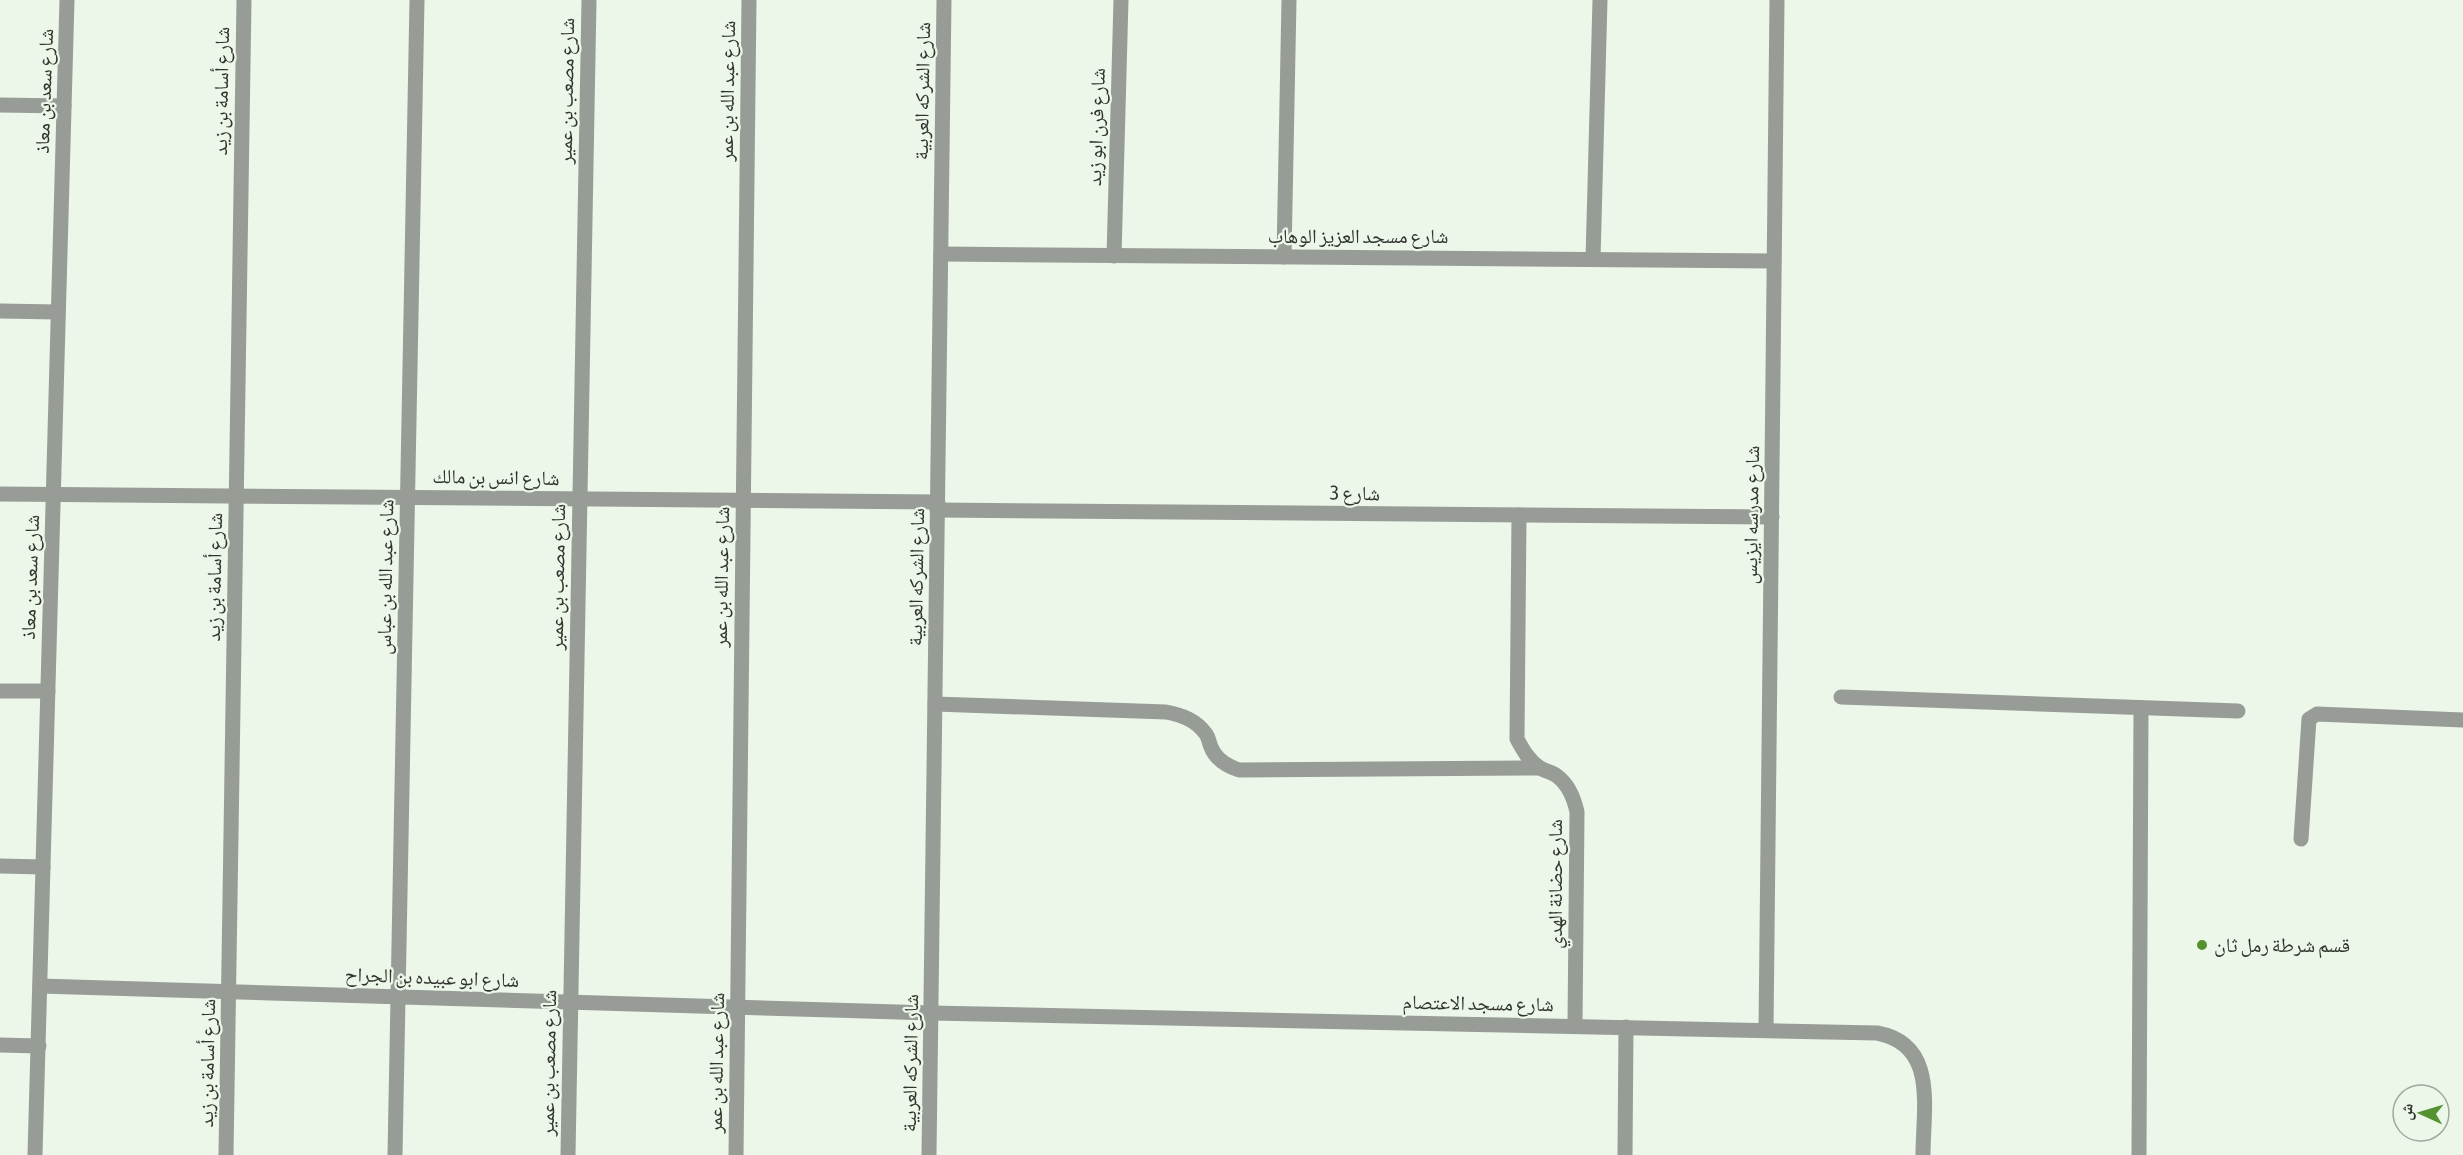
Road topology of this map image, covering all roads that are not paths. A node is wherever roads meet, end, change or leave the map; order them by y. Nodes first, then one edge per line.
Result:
1 (67, 0) edge
2 (244, 0) edge
3 (417, 0) edge
4 (589, 0) edge
5 (749, 0) edge
6 (944, 0) edge
7 (1121, 0) edge
8 (1289, 0) edge
9 (1600, 0) edge
10 (1777, 0) edge
11 (0, 105) edge
12 (64, 106) junction
13 (941, 254) junction
14 (1114, 256) junction
15 (1284, 257) junction
16 (1593, 259) junction
17 (1774, 261) junction
18 (0, 311) edge
19 (58, 312) junction
20 (0, 494) edge
21 (54, 494) junction
22 (236, 495) junction
23 (408, 497) junction
24 (580, 499) junction
25 (743, 500) junction
26 (938, 506) junction
27 (1519, 515) junction
28 (1772, 517) junction
29 (0, 690) edge
30 (48, 691) junction
31 (1841, 697) dead end
32 (935, 704) junction
33 (2141, 708) junction
34 (2238, 711) dead end
35 (2463, 720) edge
36 (1539, 768) junction
37 (2301, 839) dead end
38 (0, 866) edge
39 (43, 867) junction
40 (40, 986) junction
41 (229, 992) junction
42 (398, 997) junction
43 (570, 1002) junction
44 (737, 1007) junction
45 (931, 1013) junction
46 (1575, 1026) junction
47 (1626, 1028) junction
48 (1766, 1030) junction
49 (0, 1046) edge
50 (39, 1046) junction
51 (35, 1155) edge
52 (226, 1155) edge
53 (395, 1155) edge
54 (568, 1155) edge
55 (736, 1155) edge
56 (930, 1155) edge
57 (1625, 1155) edge
58 (1923, 1155) edge
59 (2139, 1155) edge

1 - 12 street, شارع سعد بن معاذ
2 - 22 street, شارع أسامة بن زيد
3 - 23 street, شارع عبد الله بن عباس
4 - 24 street, شارع مصعب بن عمير
5 - 25 street, شارع عبد الله بن عمر
6 - 13 street, شارع الشركه العربية
7 - 14 street, شارع فرن ابو زيد
8 - 15 street
9 - 16 street
10 - 17 street, شارع مدرسه ايزيس
11 - 12 street
12 - 19 street, شارع سعد بن معاذ
13 - 14 street, شارع مسجد العزيز الوهاب
13 - 26 street, شارع الشركه العربية
14 - 15 street, شارع مسجد العزيز الوهاب
15 - 16 street, شارع مسجد العزيز الوهاب
16 - 17 street, شارع مسجد العزيز الوهاب
17 - 28 street, شارع مدرسه ايزيس
18 - 19 street
19 - 21 street, شارع سعد بن معاذ
20 - 21 street
21 - 22 street, شارع انس بن مالك
21 - 30 street, شارع سعد بن معاذ
22 - 23 street, شارع انس بن مالك
22 - 41 street, شارع أسامة بن زيد
23 - 24 street, شارع انس بن مالك
23 - 42 street, شارع عبد الله بن عباس
24 - 25 street, شارع انس بن مالك
24 - 43 street, شارع مصعب بن عمير
25 - 26 street, شارع انس بن مالك
25 - 44 street, شارع عبد الله بن عمر
26 - 27 street, شارع 3
26 - 32 street, شارع الشركه العربية
27 - 28 street, شارع 3
27 - 36 street, شارع حضانة الهدي
28 - 48 street, شارع مدرسه ايزيس
29 - 30 street
30 - 39 street, شارع سعد بن معاذ
31 - 33 street
32 - 36 street
32 - 45 street, شارع الشركه العربية
33 - 34 street
33 - 59 street
35 - 37 street
36 - 46 street, شارع حضانة الهدي
38 - 39 street
39 - 40 street, شارع سعد بن معاذ
40 - 41 street, شارع ابو عبيده بن الجراح
40 - 50 street, شارع سعد بن معاذ
41 - 42 street, شارع ابو عبيده بن الجراح
41 - 52 street, شارع أسامة بن زيد
42 - 43 street, شارع ابو عبيده بن الجراح
42 - 53 street, شارع عبد الله بن عباس
43 - 44 street, شارع ابو عبيده بن الجراح
43 - 54 street, شارع مصعب بن عمير
44 - 45 street, شارع ابو عبيده بن الجراح
44 - 55 street, شارع عبد الله بن عمر
45 - 46 street, شارع مسجد الاعتصام
45 - 56 street, شارع الشركه العربية
46 - 47 street, شارع مسجد الاعتصام
47 - 48 street, شارع مسجد الاعتصام
47 - 57 street
48 - 58 street, شارع مسجد الاعتصام
49 - 50 street
50 - 51 street, شارع سعد بن معاذ

